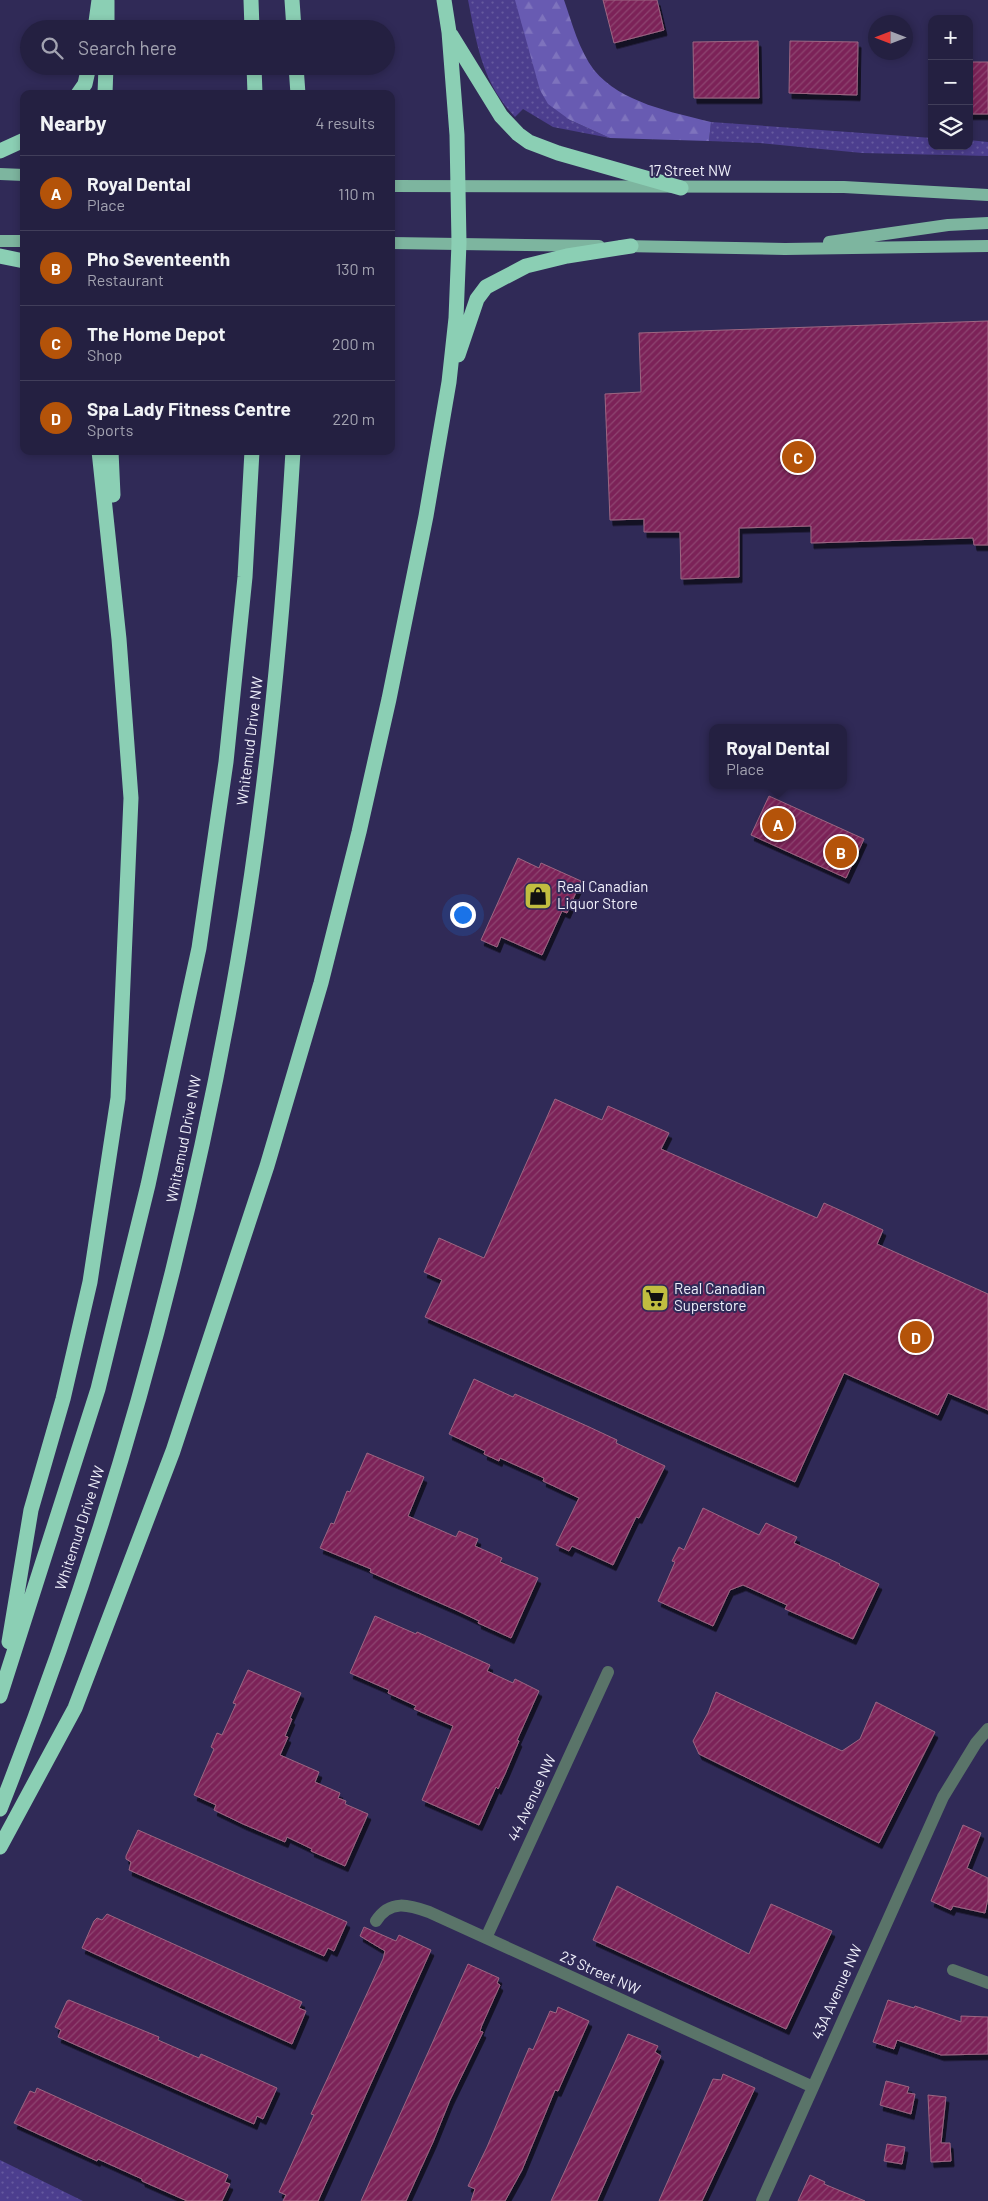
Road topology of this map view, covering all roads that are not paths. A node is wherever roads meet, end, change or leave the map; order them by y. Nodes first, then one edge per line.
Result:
1 (99, 0) edge
2 (107, 0) edge
3 (251, 0) edge
4 (292, 0) edge
5 (444, 0) edge
6 (96, 20) edge
7 (107, 20) edge
8 (252, 20) edge
9 (293, 20) edge
10 (449, 32) junction
11 (86, 75) edge
12 (106, 75) edge
13 (254, 75) edge
14 (297, 75) edge
15 (81, 90) edge
16 (105, 90) edge
17 (255, 90) edge
18 (298, 90) edge
19 (20, 142) edge
20 (0, 151) edge
21 (0, 174) edge
22 (20, 175) edge
23 (395, 186) edge
24 (457, 187) junction
25 (682, 188) junction
26 (988, 195) edge
27 (988, 223) edge
28 (0, 241) edge
29 (20, 241) edge
30 (395, 243) edge
31 (459, 243) junction
32 (631, 246) junction
33 (988, 246) edge
34 (785, 249) junction
35 (0, 256) edge
36 (20, 261) edge
37 (449, 382) junction
38 (99, 455) edge
39 (111, 455) edge
40 (252, 455) edge
41 (293, 455) edge
42 (119, 639) junction
43 (608, 1672) dead end
44 (0, 1695) edge
45 (988, 1729) edge
46 (0, 1810) edge
47 (0, 1847) edge
48 (376, 1921) dead end
49 (486, 1938) junction
50 (952, 1970) dead end
51 (988, 1983) edge
52 (813, 2087) junction
53 (762, 2201) edge

1 - 6 highway
2 - 7 highway
3 - 8 highway
4 - 9 highway
5 - 10 highway
10 - 24 highway
10 - 25 highway
11 - 15 highway
12 - 16 highway
13 - 17 highway
14 - 18 highway
19 - 20 highway
21 - 22 main road
23 - 24 main road, 17 Street NW
24 - 25 main road, 17 Street NW
24 - 31 highway
25 - 26 main road, 17 Street NW
27 - 34 main road
28 - 29 main road
30 - 31 main road
31 - 32 main road
31 - 37 highway
32 - 34 main road
32 - 37 highway
33 - 34 main road
35 - 36 highway
37 - 47 highway
38 - 42 highway
39 - 42 highway
40 - 44 highway, Whitemud Drive NW
41 - 46 highway, Whitemud Drive NW
42 - 44 highway
43 - 49 street, 44 Avenue NW
45 - 52 street, 43A Avenue NW
48 - 49 street, 23 Street NW
49 - 52 street, 23 Street NW
50 - 51 street
52 - 53 street, 43A Avenue NW

